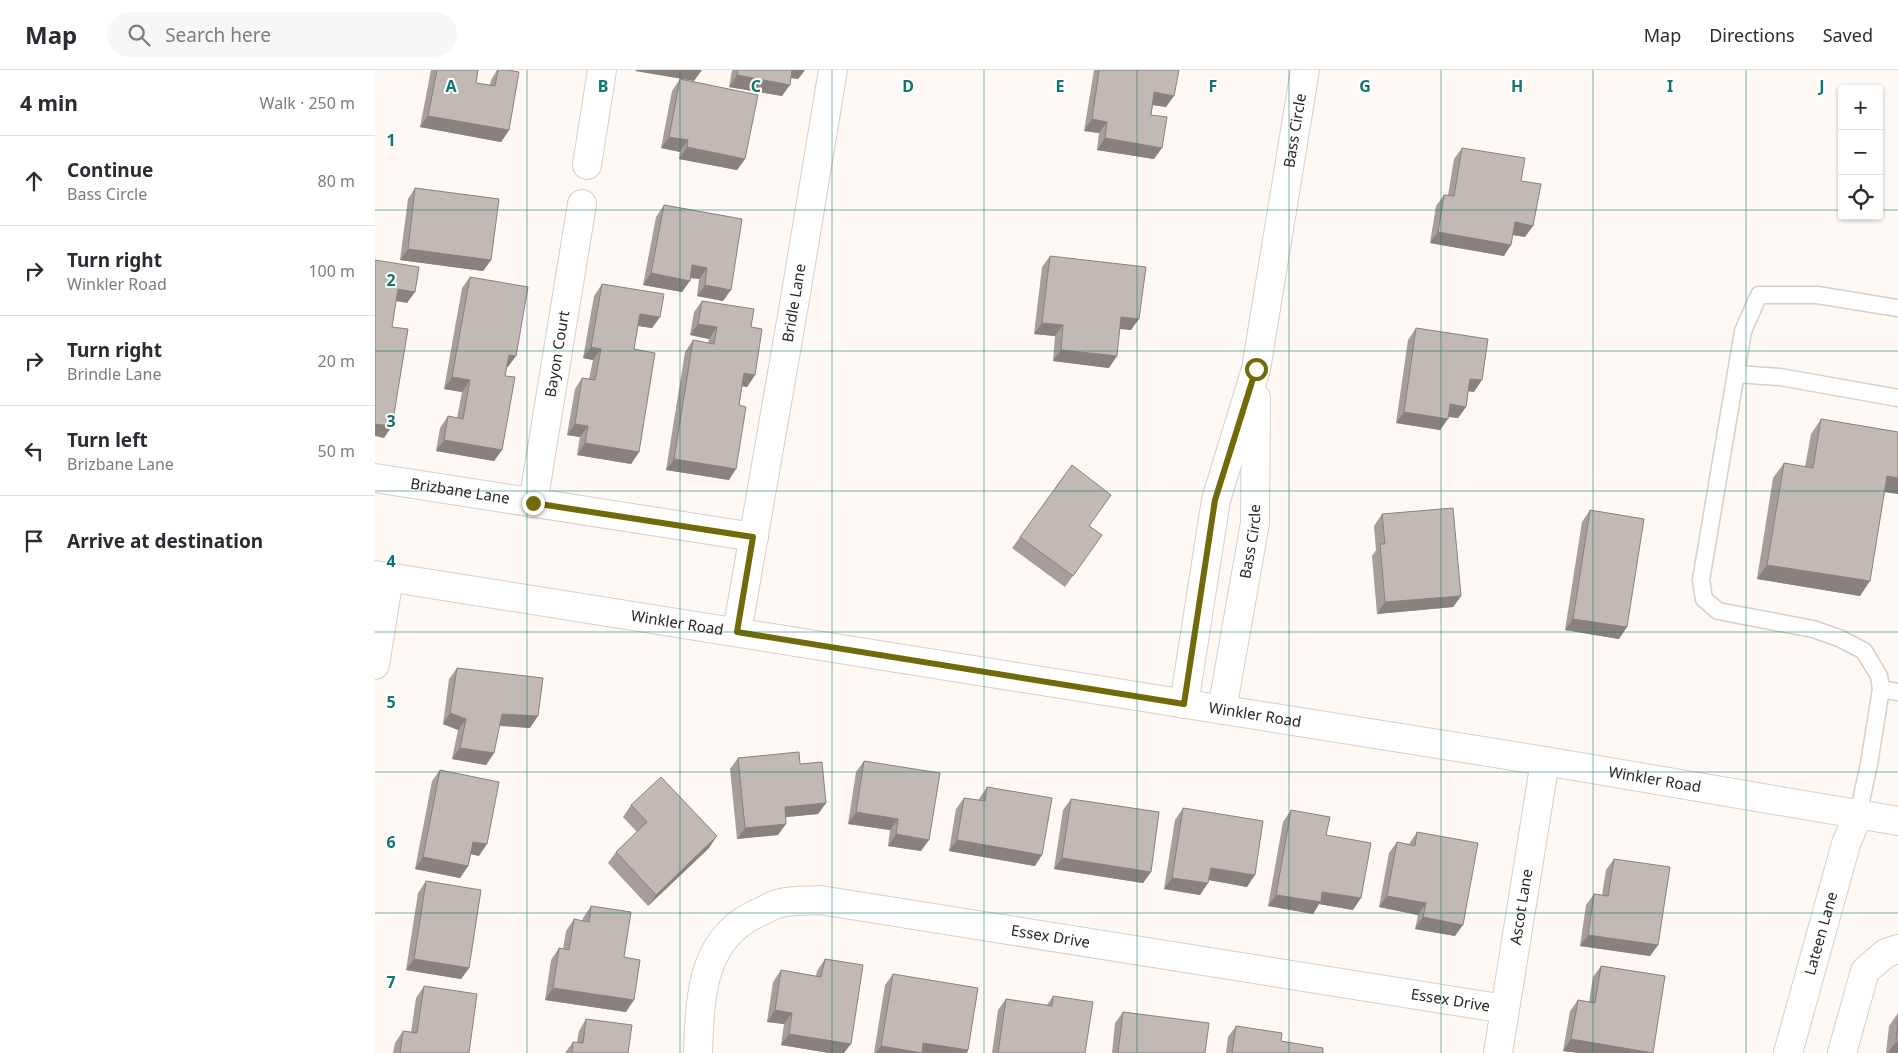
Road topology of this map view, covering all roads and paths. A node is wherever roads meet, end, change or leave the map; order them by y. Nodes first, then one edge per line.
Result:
1 (602, 70) edge
2 (833, 70) edge
3 (1305, 70) edge
4 (587, 165) dead end
5 (582, 204) dead end
6 (1898, 308) edge
7 (1256, 369) junction
8 (1736, 374) junction
9 (1898, 398) edge
10 (375, 478) edge
11 (533, 503) junction
12 (753, 537) junction
13 (382, 576) edge
14 (737, 632) junction
15 (375, 665) edge
16 (1881, 689) junction
17 (1898, 692) edge
18 (1184, 704) junction
19 (1222, 710) junction
20 (1545, 761) junction
21 (1858, 814) junction
22 (1898, 820) edge
23 (1898, 949) edge
24 (1505, 1009) junction
25 (698, 1053) edge
26 (1498, 1053) edge
27 (1788, 1053) edge
28 (1842, 1053) edge

1 - 4 street
2 - 12 street, Bridle Lane
3 - 7 street, Bass Circle
5 - 11 street, Bayon Court
6 - 8 lane
7 - 18 street, Bass Circle
7 - 19 street, Bass Circle
8 - 9 lane
8 - 16 lane
10 - 11 street, Brizbane Lane
11 - 12 street, Brizbane Lane
12 - 14 street, Bridle Lane
13 - 14 street, Winkler Road
13 - 15 street
14 - 18 street, Winkler Road
16 - 17 lane
16 - 21 lane
18 - 19 street, Winkler Road
19 - 20 street, Winkler Road
20 - 21 street, Winkler Road
20 - 24 street, Ascot Lane
21 - 22 street, Winkler Road
21 - 27 street, Lateen Lane
23 - 28 street
24 - 25 street, Essex Drive
24 - 26 street, Ascot Lane

